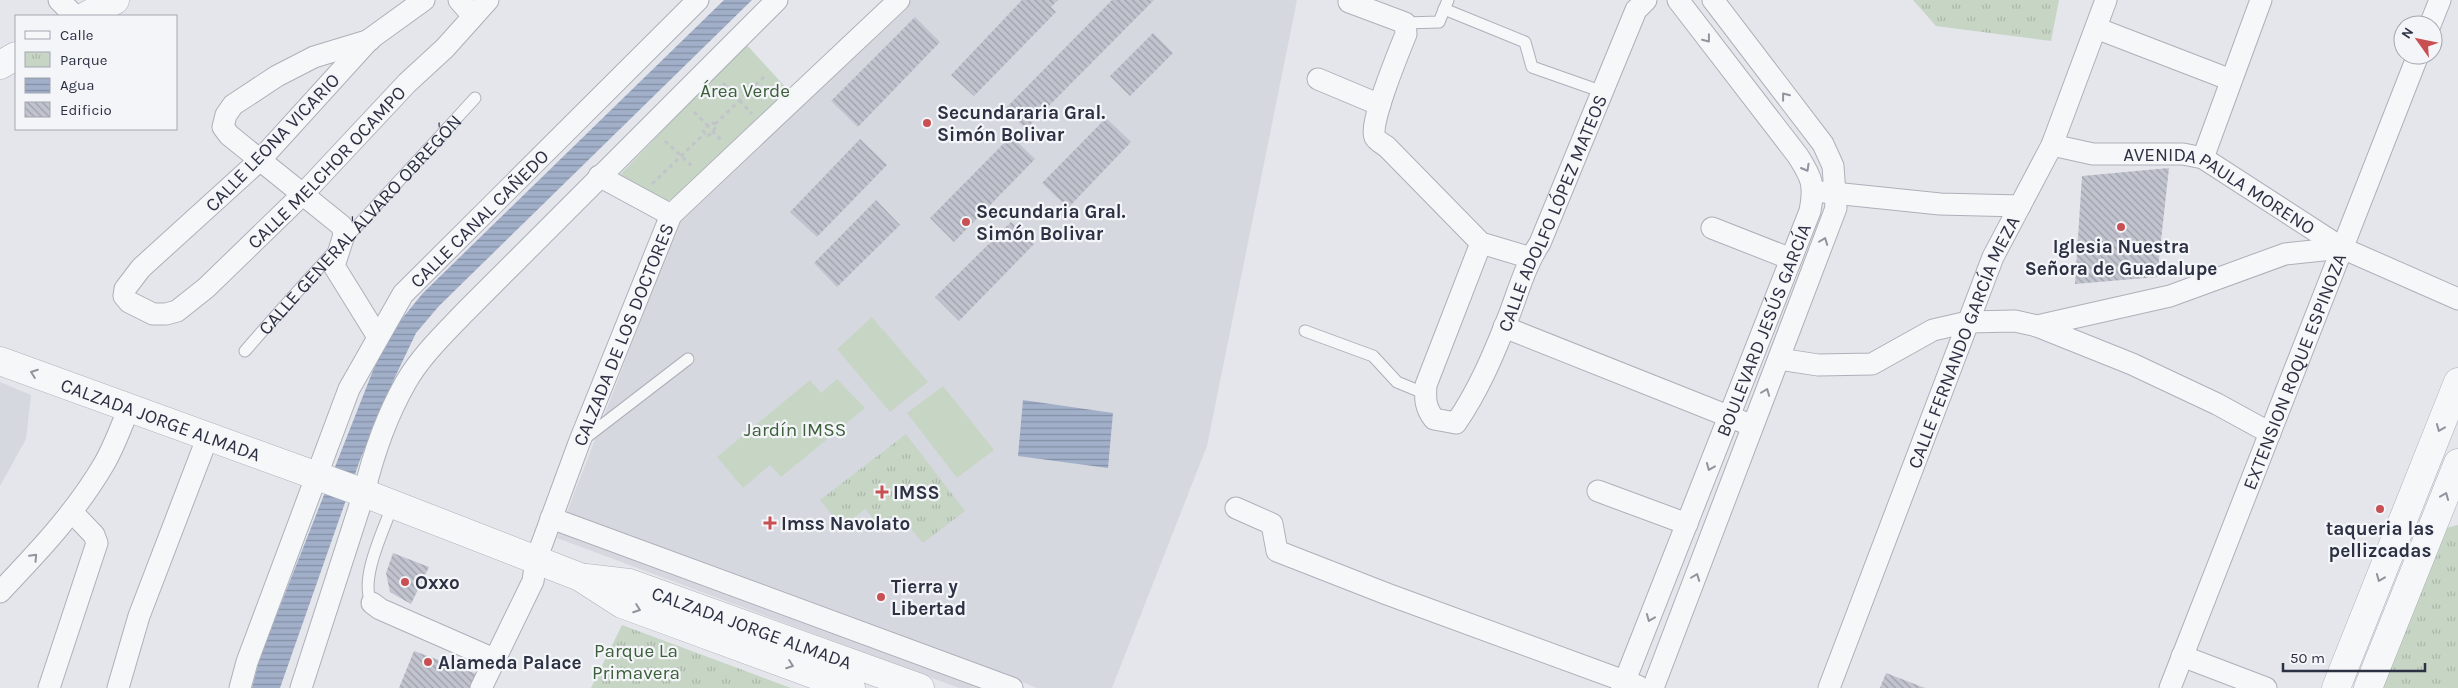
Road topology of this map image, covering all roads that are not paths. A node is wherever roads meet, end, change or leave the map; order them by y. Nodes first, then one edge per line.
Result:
1 (59, 0) edge
2 (115, 0) edge
3 (424, 0) edge
4 (458, 0) edge
5 (488, 0) edge
6 (698, 0) edge
7 (776, 0) edge
8 (899, 0) edge
9 (1646, 0) edge
10 (1678, 0) edge
11 (2106, 0) edge
12 (2261, 0) edge
13 (2440, 0) edge
14 (1712, 1) edge
15 (1349, 2) dead end
16 (1446, 4) edge
17 (74, 15) edge
18 (88, 15) edge
19 (2434, 15) edge
20 (473, 16) junction
21 (1405, 23) junction
22 (2096, 28) junction
23 (370, 39) junction
24 (15, 57) edge
25 (0, 65) edge
26 (2414, 65) edge
27 (1318, 79) dead end
28 (2231, 80) junction
29 (1603, 92) junction
30 (475, 98) dead end
31 (1380, 105) junction
32 (2052, 145) junction
33 (261, 158) junction
34 (2203, 158) junction
35 (599, 176) junction
36 (1814, 192) junction
37 (1836, 192) junction
38 (304, 193) junction
39 (2020, 206) junction
40 (671, 215) junction
41 (1712, 228) dead end
42 (1481, 243) junction
43 (341, 245) junction
44 (2342, 248) junction
45 (1531, 258) junction
46 (1791, 259) junction
47 (2458, 299) edge
48 (153, 314) joint
49 (1968, 322) junction
50 (2036, 326) junction
51 (1504, 327) junction
52 (1305, 331) dead end
53 (378, 337) junction
54 (245, 351) dead end
55 (688, 358) dead end
56 (1779, 359) junction
57 (0, 361) edge
58 (2458, 382) edge
59 (1426, 394) junction
60 (129, 408) junction
61 (1729, 417) junction
62 (1753, 426) junction
63 (2270, 433) junction
64 (208, 436) junction
65 (579, 443) junction
66 (2458, 463) edge
67 (318, 476) junction
68 (359, 491) junction
69 (1598, 491) dead end
70 (393, 504) junction
71 (1236, 508) dead end
72 (72, 512) junction
73 (551, 518) junction
74 (1687, 524) junction
75 (536, 560) junction
76 (580, 577) junction
77 (0, 592) edge
78 (372, 603) joint
79 (2182, 656) junction
80 (494, 659) junction
81 (892, 683) edge
82 (1623, 685) edge
83 (49, 688) edge
84 (118, 688) edge
85 (240, 688) edge
86 (301, 688) edge
87 (481, 688) edge
88 (851, 688) edge
89 (920, 688) edge
90 (1012, 688) edge
91 (1645, 688) edge
92 (1653, 688) edge
93 (1829, 688) edge
94 (2170, 688) edge
95 (2266, 688) edge
96 (2336, 688) edge
97 (2368, 688) edge

1 - 17 street
2 - 18 street
3 - 23 street, CALLE LEONA VICARIO
4 - 20 street
5 - 20 street, CALLE MELCHOR OCAMPO
6 - 53 street, CALLE CANAL CAÑEDO
7 - 35 street
8 - 40 street, CALZADA DE LOS DOCTORES
9 - 29 street, CALLE ADOLFO LÓPEZ MATEOS
10 -> 36 street
11 - 22 street, CALLE FERNANDO GARCÍA MEZA
12 - 28 street
13 - 19 street
37 -> 14 street, BOULEVARD JESÚS GARCÍA
15 - 21 street
16 - 21 lane
16 - 29 lane
20 - 38 street, CALLE MELCHOR OCAMPO
21 - 31 street
22 - 28 street
22 - 32 street, CALLE FERNANDO GARCÍA MEZA
23 - 33 street, CALLE LEONA VICARIO
23 - 33 street
24 - 25 street
26 - 44 street, EXTENSION ROQUE ESPINOZA
27 - 31 street
28 - 34 street
29 - 45 street, CALLE ADOLFO LÓPEZ MATEOS
30 - 43 lane, CALLE GENERAL ÁLVARO OBREGÓN
31 - 42 street
32 - 34 street, AVENIDA PAULA MORENO
32 - 39 street, CALLE FERNANDO GARCÍA MEZA
33 - 38 street
33 - 48 street, CALLE LEONA VICARIO
34 - 44 street, AVENIDA PAULA MORENO
35 - 40 street
35 - 68 street
36 - 37 street
36 - 46 street, BOULEVARD JESÚS GARCÍA
37 - 39 street
56 -> 37 street, BOULEVARD JESÚS GARCÍA
38 - 43 street
38 - 48 street, CALLE MELCHOR OCAMPO
39 - 49 street, CALLE FERNANDO GARCÍA MEZA
40 - 65 street, CALZADA DE LOS DOCTORES
41 - 46 street
42 - 45 street
42 - 59 street
43 - 53 street
43 - 54 lane, CALLE GENERAL ÁLVARO OBREGÓN
44 - 47 street, AVENIDA PAULA MORENO
44 - 50 street
44 - 63 street, EXTENSION ROQUE ESPINOZA
45 - 51 street, CALLE ADOLFO LÓPEZ MATEOS
46 - 61 street, BOULEVARD JESÚS GARCÍA
49 - 50 street
49 - 56 street
49 - 93 street, CALLE FERNANDO GARCÍA MEZA
50 - 63 street
51 - 59 street, CALLE ADOLFO LÓPEZ MATEOS
51 - 61 street
52 - 59 lane
53 - 67 street, CALLE CANAL CAÑEDO
55 - 65 lane
62 -> 56 street, BOULEVARD JESÚS GARCÍA
60 -> 57 street, CALZADA JORGE ALMADA
58 -> 96 street
60 - 64 street, CALZADA JORGE ALMADA
60 - 72 street
61 - 62 street
61 -> 74 street, BOULEVARD JESÚS GARCÍA
92 -> 62 street, BOULEVARD JESÚS GARCÍA
63 - 79 street, EXTENSION ROQUE ESPINOZA
64 - 67 street, CALZADA JORGE ALMADA
64 - 84 street
65 - 73 street, CALZADA DE LOS DOCTORES
97 -> 66 street
67 - 68 street, CALZADA JORGE ALMADA
67 - 85 street, CALLE CANAL CAÑEDO
68 - 70 street, CALZADA JORGE ALMADA
68 - 86 street
69 - 74 street
70 - 75 street, CALZADA JORGE ALMADA
70 - 78 lane
71 - 82 street
77 -> 72 street
72 - 83 street
73 - 75 street, CALZADA DE LOS DOCTORES
73 - 90 street
74 -> 82 street, BOULEVARD JESÚS GARCÍA
75 - 76 street, CALZADA JORGE ALMADA
75 - 80 street, CALZADA DE LOS DOCTORES
76 - 81 street, CALZADA JORGE ALMADA
76 -> 88 street, CALZADA JORGE ALMADA
78 - 80 street
79 - 94 street, EXTENSION ROQUE ESPINOZA
79 - 95 street
80 - 87 street, CALZADA DE LOS DOCTORES
81 - 89 street, CALZADA JORGE ALMADA
82 - 91 street

